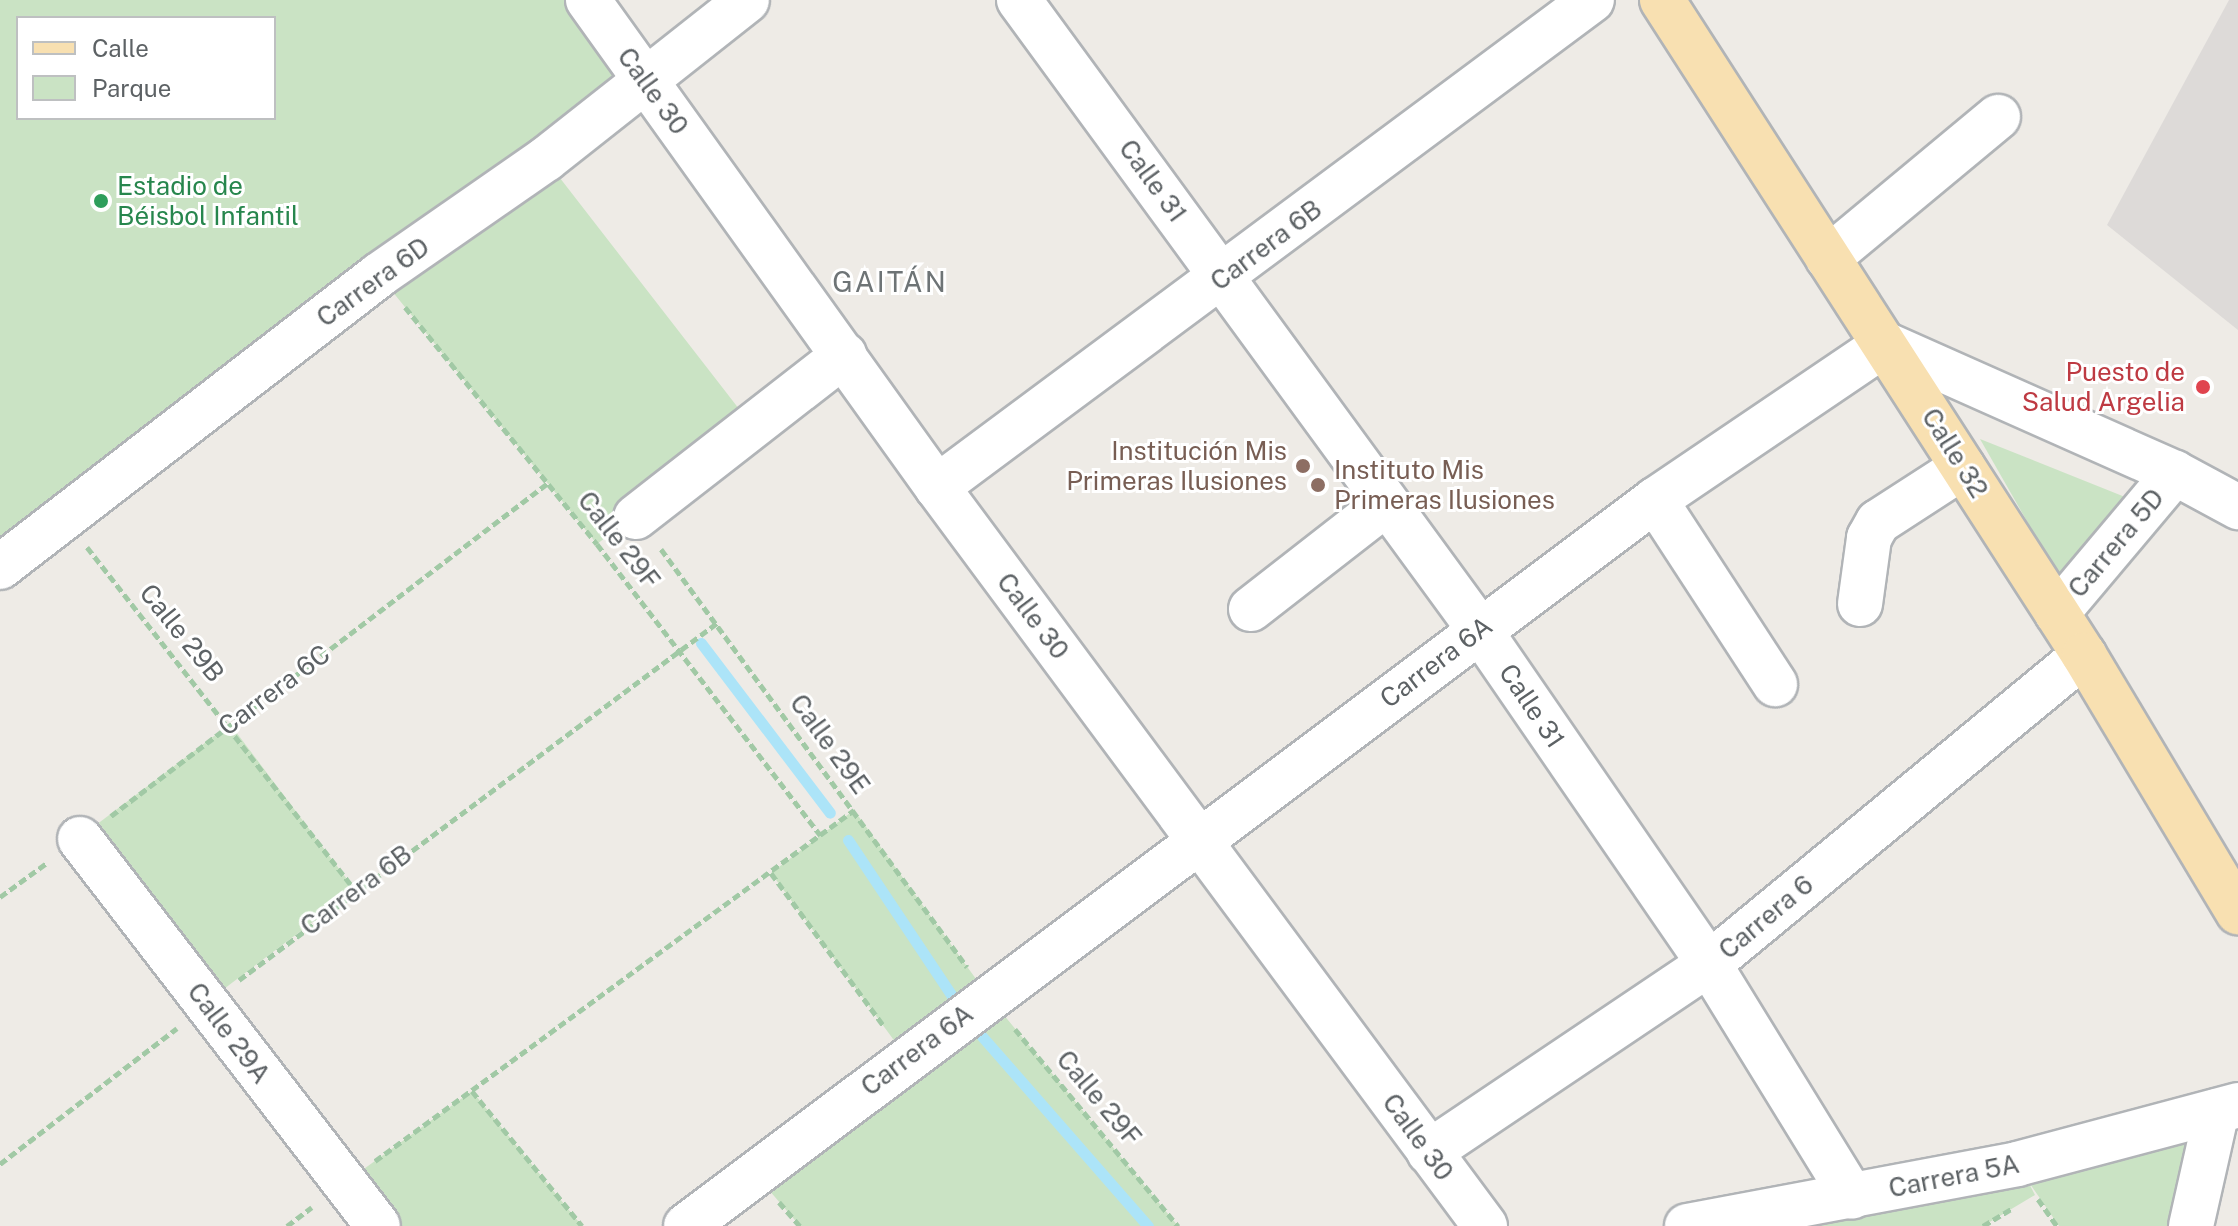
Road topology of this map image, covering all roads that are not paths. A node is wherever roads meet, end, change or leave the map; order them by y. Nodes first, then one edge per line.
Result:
1 (588, 0) edge
2 (747, 0) edge
3 (1019, 0) edge
4 (1592, 0) edge
5 (1662, 0) edge
6 (646, 82) junction
7 (1998, 117) dead end
8 (1828, 258) junction
9 (1224, 276) junction
10 (1885, 344) junction
11 (844, 355) junction
12 (1963, 467) junction
13 (2175, 473) junction
14 (937, 487) junction
15 (1655, 500) junction
16 (1386, 504) junction
17 (2238, 507) edge
18 (636, 517) road end
19 (0, 567) edge
20 (1860, 604) dead end
21 (1251, 609) dead end
22 (2057, 613) junction
23 (1479, 629) junction
24 (2084, 655) junction
25 (1775, 684) dead end
26 (80, 839) road end
27 (1198, 839) junction
28 (2238, 912) edge
29 (1709, 964) junction
30 (2228, 1108) edge
31 (1429, 1152) junction
32 (1852, 1196) junction
33 (378, 1226) edge
34 (686, 1226) edge
35 (1485, 1226) edge
36 (1687, 1226) edge
37 (2191, 1226) edge

1 - 6 street, Calle 30
2 - 6 street, Carrera 6D
3 - 9 street, Calle 31
4 - 9 street, Carrera 6B
5 - 8 main road, Calle 32
6 - 11 street, Calle 30
6 - 19 street, Carrera 6D
7 - 8 street
8 - 10 main road, Calle 32
9 - 14 street, Carrera 6B
9 - 16 street, Calle 31
10 - 12 main road, Calle 32
10 - 13 street
10 - 15 street, Carrera 6A
11 - 14 street, Calle 30
11 - 18 street
12 - 20 street
12 - 22 main road, Calle 32
13 - 17 street
13 - 22 street, Carrera 5D
14 - 27 street, Calle 30
15 - 23 street, Carrera 6A
15 - 25 street
16 - 21 street
16 - 23 street, Calle 31
22 - 24 main road, Calle 32
23 - 27 street, Carrera 6A
23 - 29 street, Calle 31
24 - 28 main road, Calle 32
24 - 29 street, Carrera 6
26 - 33 street, Calle 29A
27 - 31 street, Calle 30
27 - 34 street, Carrera 6A
29 - 31 street, Carrera 6
29 - 32 street, Calle 31
30 - 32 street, Carrera 5A
30 - 37 street, Carrera 5A
31 - 35 street, Calle 30
32 - 36 street, Carrera 5A

